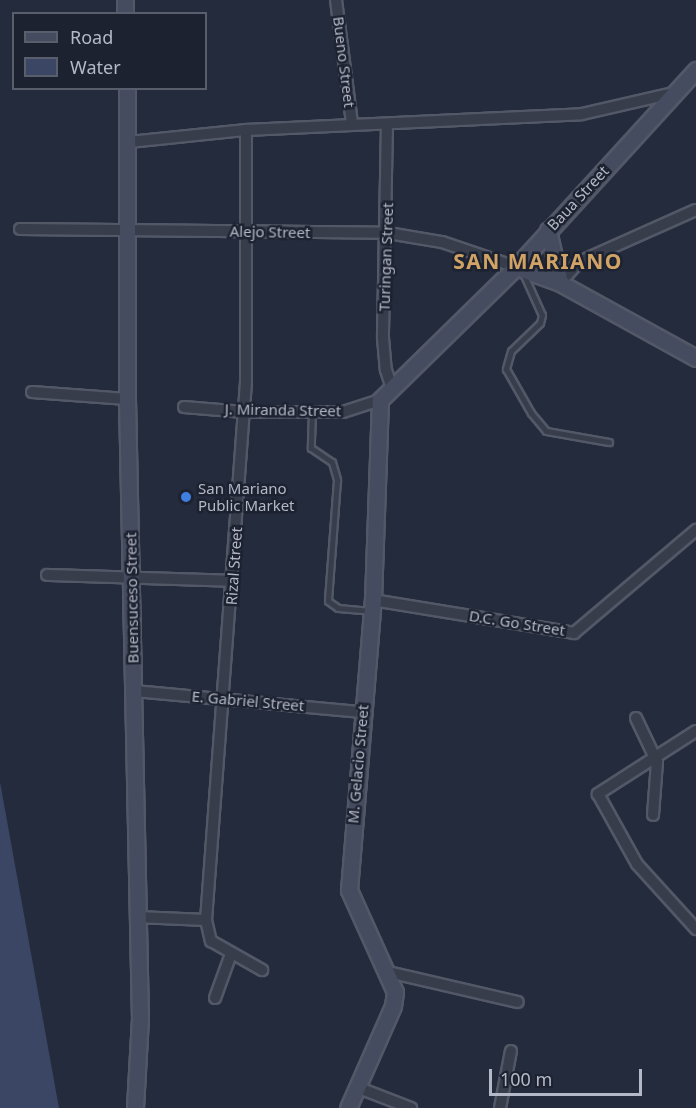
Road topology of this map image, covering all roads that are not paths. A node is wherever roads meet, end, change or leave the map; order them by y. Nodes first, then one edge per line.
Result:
1 (336, 0) edge
2 (696, 70) edge
3 (127, 90) edge
4 (676, 93) junction
5 (352, 124) junction
6 (387, 124) junction
7 (246, 130) junction
8 (129, 142) junction
9 (696, 210) edge
10 (20, 229) dead end
11 (548, 230) junction
12 (128, 231) junction
13 (245, 231) junction
14 (388, 233) junction
15 (519, 268) junction
16 (560, 283) junction
17 (696, 358) edge
18 (392, 389) junction
19 (32, 392) dead end
20 (127, 399) junction
21 (380, 400) junction
22 (184, 407) dead end
23 (244, 412) junction
24 (312, 412) junction
25 (609, 442) dead end
26 (696, 530) edge
27 (47, 575) dead end
28 (133, 578) junction
29 (233, 581) junction
30 (372, 605) junction
31 (134, 691) junction
32 (223, 698) junction
33 (362, 712) junction
34 (636, 718) dead end
35 (696, 731) edge
36 (655, 755) junction
37 (653, 815) dead end
38 (138, 917) junction
39 (206, 920) junction
40 (696, 929) edge
41 (231, 954) junction
42 (262, 970) dead end
43 (388, 972) junction
44 (215, 998) dead end
45 (518, 1002) dead end
46 (511, 1052) dead end
47 (359, 1088) junction
48 (135, 1108) edge
49 (348, 1108) edge
50 (411, 1108) edge
51 (500, 1108) edge

1 - 5 street, Bueno Street
2 - 4 street, Baua Street
3 - 8 street, Buensuceso Street
4 - 6 street
4 - 11 street, Baua Street
5 - 6 street
5 - 7 street
6 - 14 street, Turingan Street
7 - 8 street
7 - 13 street, Rizal Street
8 - 12 street, Buensuceso Street
9 - 16 street
10 - 12 street, Alejo Street
11 - 15 street, Baua Street
11 - 16 street
12 - 13 street, Alejo Street
12 - 20 street, Buensuceso Street
13 - 14 street, Alejo Street
13 - 23 street, Rizal Street
14 - 15 street, Alejo Street
14 - 18 street, Turingan Street
15 - 16 street
15 - 18 street, Baua Street
15 - 25 lane
16 - 17 street
18 - 21 street, Baua Street
19 - 20 street
20 - 28 street, Buensuceso Street
21 - 24 street, J. Miranda Street
21 - 30 street, M. Gelacio Street
22 - 23 street, J. Miranda Street
23 - 24 street, J. Miranda Street
23 - 29 street, Rizal Street
24 - 30 lane
26 - 30 street, D.C. Go Street
27 - 28 street
28 - 29 street
28 - 31 street, Buensuceso Street
29 - 32 street, Rizal Street
30 - 33 street, M. Gelacio Street
31 - 32 street, E. Gabriel Street
31 - 38 street, Buensuceso Street
32 - 33 street, E. Gabriel Street
32 - 39 street, Rizal Street
33 - 43 street, M. Gelacio Street
34 - 36 street
35 - 36 street
36 - 37 street
36 - 40 street
38 - 39 street
38 - 48 street, Buensuceso Street
39 - 41 street, Rizal Street
41 - 42 street, Rizal Street
41 - 44 street
43 - 45 street
43 - 47 street, M. Gelacio Street
46 - 51 street
47 - 49 street, M. Gelacio Street
47 - 50 street

